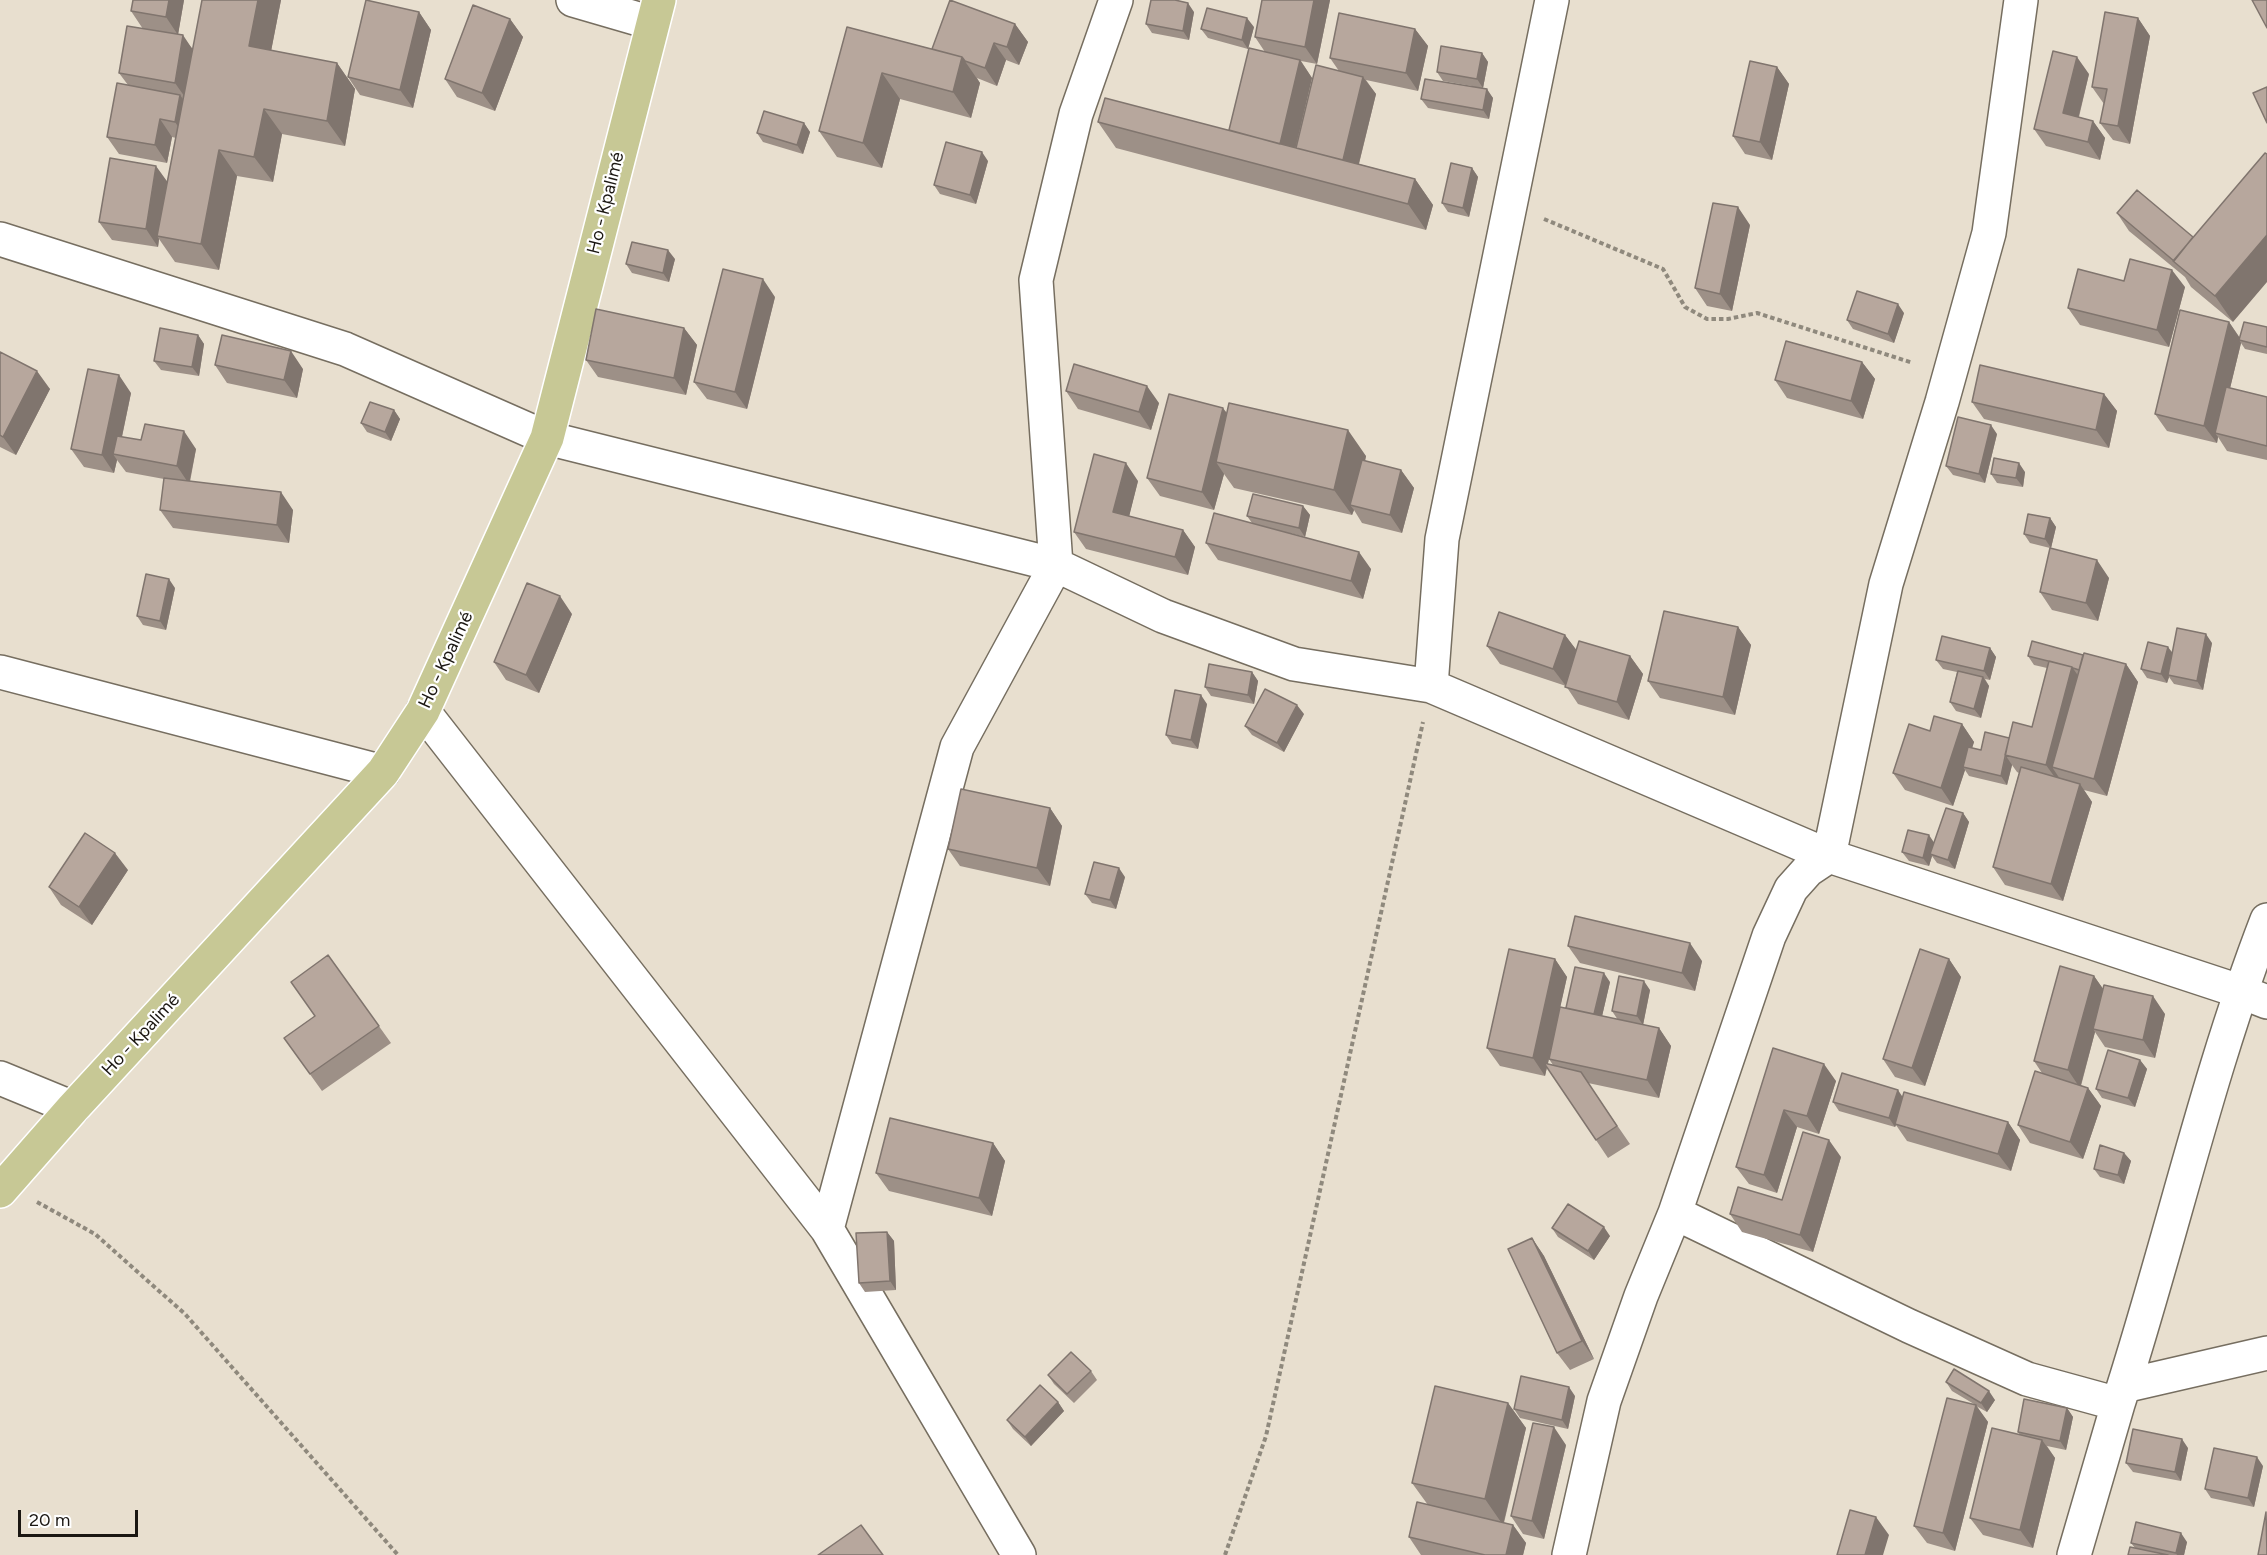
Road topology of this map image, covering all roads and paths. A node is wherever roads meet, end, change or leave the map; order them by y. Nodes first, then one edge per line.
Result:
1 (573, 0) edge
2 (1116, 0) edge
3 (1552, 0) edge
4 (2021, 0) edge
5 (655, 11) edge
6 (1510, 205) junction
7 (0, 239) edge
8 (1949, 375) junction
9 (547, 438) junction
10 (1056, 566) junction
11 (0, 672) edge
12 (1431, 686) junction
13 (423, 711) junction
14 (383, 772) junction
15 (1829, 856) junction
16 (2267, 920) edge
17 (2253, 997) edge
18 (0, 1078) edge
19 (73, 1108) junction
20 (3, 1188) edge
21 (1675, 1213) junction
22 (827, 1229) junction
23 (2267, 1353) edge
24 (2121, 1395) junction
25 (398, 1555) edge
26 (1020, 1555) edge
27 (1225, 1555) edge
28 (1569, 1555) edge
29 (2074, 1555) edge

1 - 5 street
2 - 10 street
3 - 6 street
4 - 8 street
5 - 9 main road, Ho - Kpalimé
6 - 8 path
6 - 12 street
7 - 9 street
8 - 15 street
9 - 10 street
9 - 13 main road, Ho - Kpalimé
10 - 12 street
10 - 22 street
11 - 14 street
12 - 15 street
12 - 27 path
13 - 14 main road, Ho - Kpalimé
13 - 22 street
14 - 19 main road, Ho - Kpalimé
15 - 17 street
15 - 21 street
16 - 17 street
17 - 24 street
18 - 19 street
19 - 20 main road, Ho - Kpalimé
20 - 25 path
21 - 24 street
21 - 28 street
22 - 26 street
23 - 24 street
24 - 29 street

